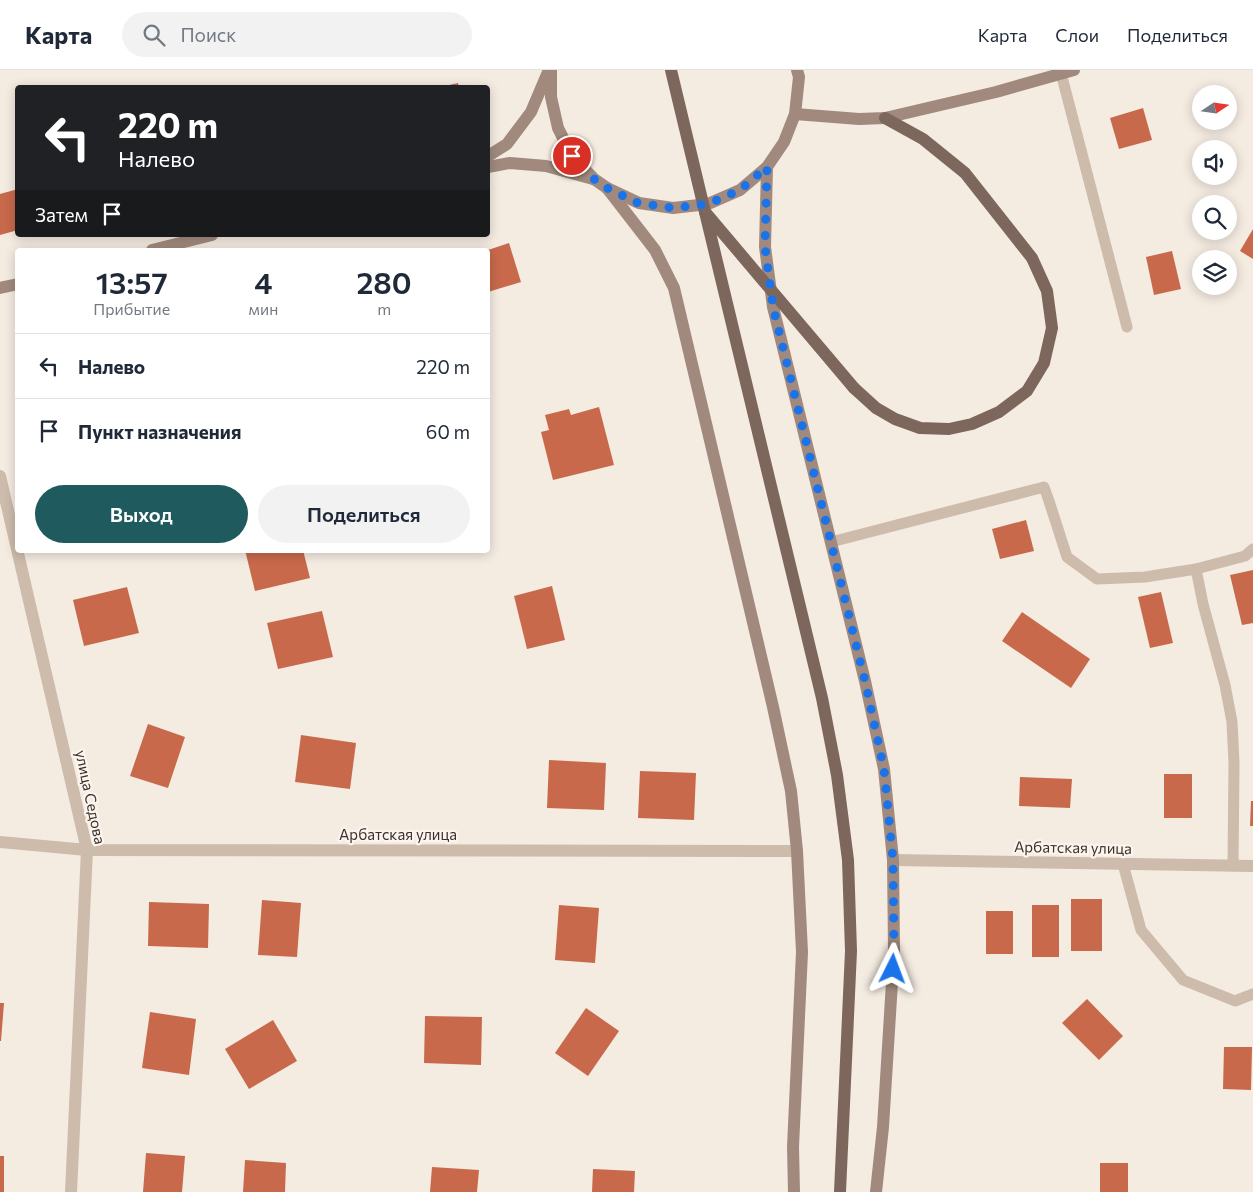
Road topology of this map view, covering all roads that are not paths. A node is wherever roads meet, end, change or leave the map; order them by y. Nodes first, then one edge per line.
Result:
1 (550, 70) edge
2 (672, 70) edge
3 (797, 70) edge
4 (1067, 72) edge
5 (795, 114) junction
6 (885, 118) junction
7 (490, 155) edge
8 (490, 167) edge
9 (767, 167) junction
10 (594, 179) junction
11 (607, 188) junction
12 (705, 212) junction
13 (204, 237) edge
14 (160, 248) edge
15 (15, 285) edge
16 (0, 288) edge
17 (1126, 327) dead end
18 (0, 476) edge
19 (15, 540) edge
20 (831, 542) junction
21 (1253, 549) edge
22 (18, 553) edge
23 (1196, 569) junction
24 (0, 842) edge
25 (87, 850) junction
26 (797, 851) junction
27 (893, 860) junction
28 (1123, 864) junction
29 (1233, 866) junction
30 (1253, 866) edge
31 (1253, 994) edge
32 (71, 1192) edge
33 (794, 1192) edge
34 (840, 1192) edge
35 (876, 1192) edge

1 - 7 street
1 - 10 street
2 - 12 main road, bridge
3 - 5 street
4 - 6 street
4 - 17 lane
5 - 6 street
5 - 9 street
6 - 12 main road, bridge
8 - 10 street
9 - 11 street
9 - 20 street
10 - 11 street
11 - 26 street
12 - 34 main road
13 - 14 street
15 - 16 street
18 - 19 street, улица Седова
20 - 23 lane
20 - 27 street
21 - 23 lane
22 - 25 street, улица Седова
23 - 29 lane
24 - 25 street, Арбатская улица
25 - 26 street, Арбатская улица
25 - 32 street, улица Седова
26 - 33 street
27 - 28 street, Арбатская улица
27 - 35 street
28 - 29 street, Арбатская улица
28 - 31 lane
29 - 30 street, Арбатская улица

